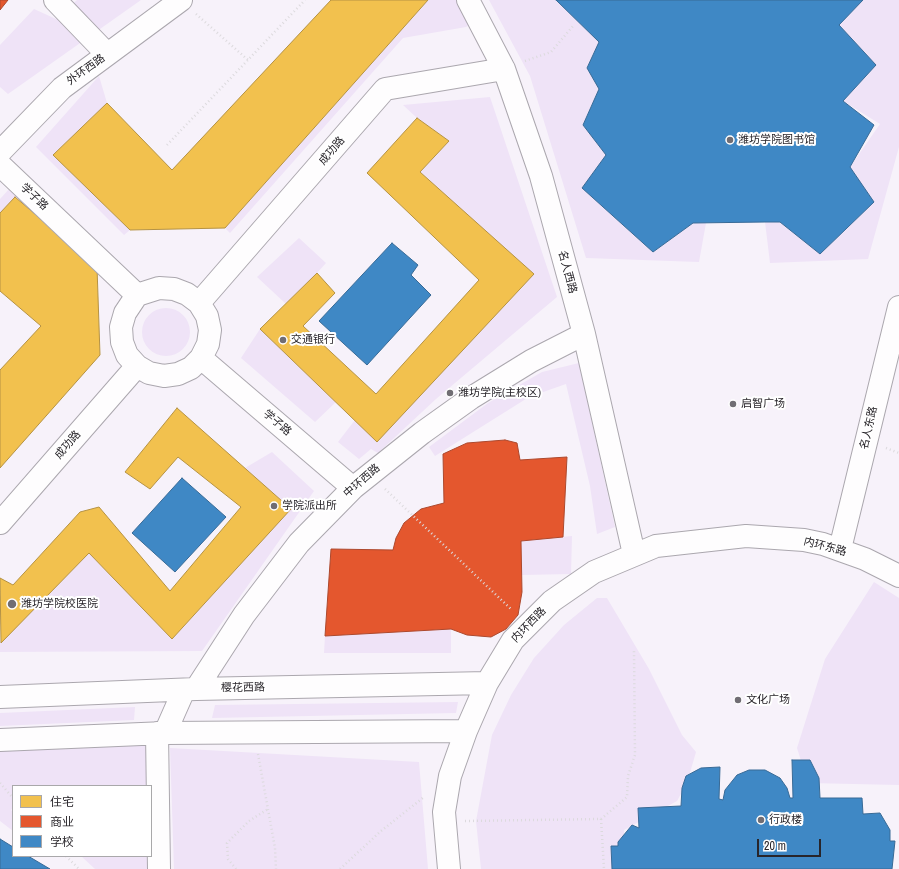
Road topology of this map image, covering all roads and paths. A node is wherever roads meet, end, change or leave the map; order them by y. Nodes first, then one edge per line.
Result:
1 (55, 0) edge
2 (305, 0) edge
3 (468, 0) edge
4 (187, 5) edge
5 (573, 26) dead end
6 (107, 54) junction
7 (248, 60) junction
8 (504, 69) junction
9 (167, 145) dead end
10 (0, 152) edge
11 (0, 165) edge
12 (137, 295) junction
13 (199, 303) junction
14 (899, 307) edge
15 (584, 334) junction
16 (201, 358) junction
17 (137, 366) junction
18 (361, 481) junction
19 (0, 523) edge
20 (746, 536) joint
21 (840, 549) junction
22 (634, 554) junction
23 (899, 576) edge
24 (528, 625) junction
25 (634, 649) dead end
26 (487, 683) junction
27 (190, 689) junction
28 (0, 697) edge
29 (466, 731) junction
30 (254, 732) junction
31 (161, 733) junction
32 (0, 740) edge
33 (450, 776) junction
34 (0, 783) edge
35 (12, 797) edge
36 (268, 809) junction
37 (601, 819) junction
38 (445, 821) junction
39 (67, 857) edge
40 (79, 869) edge
41 (159, 869) edge
42 (236, 869) edge
43 (276, 869) edge
44 (340, 869) edge
45 (449, 869) edge
46 (604, 869) edge

1 - 6 street
2 - 7 path
3 - 8 street, 名人西路
4 - 6 street, 外环西路
4 - 7 path
5 - 8 path
6 - 10 street, 外环西路
7 - 9 path
8 - 13 street, 成功路
8 - 15 street, 名人西路
11 - 12 street, 学子路
12 - 13 street
12 - 17 street
13 - 16 street
14 - 21 street, 名人东路
15 - 18 street, 中环西路
15 - 22 street, 名人西路
16 - 17 street
16 - 18 street, 学子路
17 - 19 street, 成功路
18 - 24 path
18 - 27 street, 中环西路
20 - 21 street, 内环东路
20 - 22 street, 内环西路
21 - 23 street, 内环东路
22 - 24 street, 内环西路
24 - 26 street, 内环西路
25 - 37 path
26 - 27 street, 樱花西路
26 - 29 street, 内环西路
27 - 28 street, 樱花西路
27 - 31 street, 中环西路
29 - 30 street
29 - 33 street, 内环西路
30 - 31 street
30 - 36 path
31 - 32 street
31 - 41 street, 中环西路
33 - 38 street, 内环西路
33 - 44 path
34 - 35 path
36 - 42 path
36 - 43 path
37 - 38 path
37 - 46 path
38 - 45 street, 内环西路
39 - 40 path

